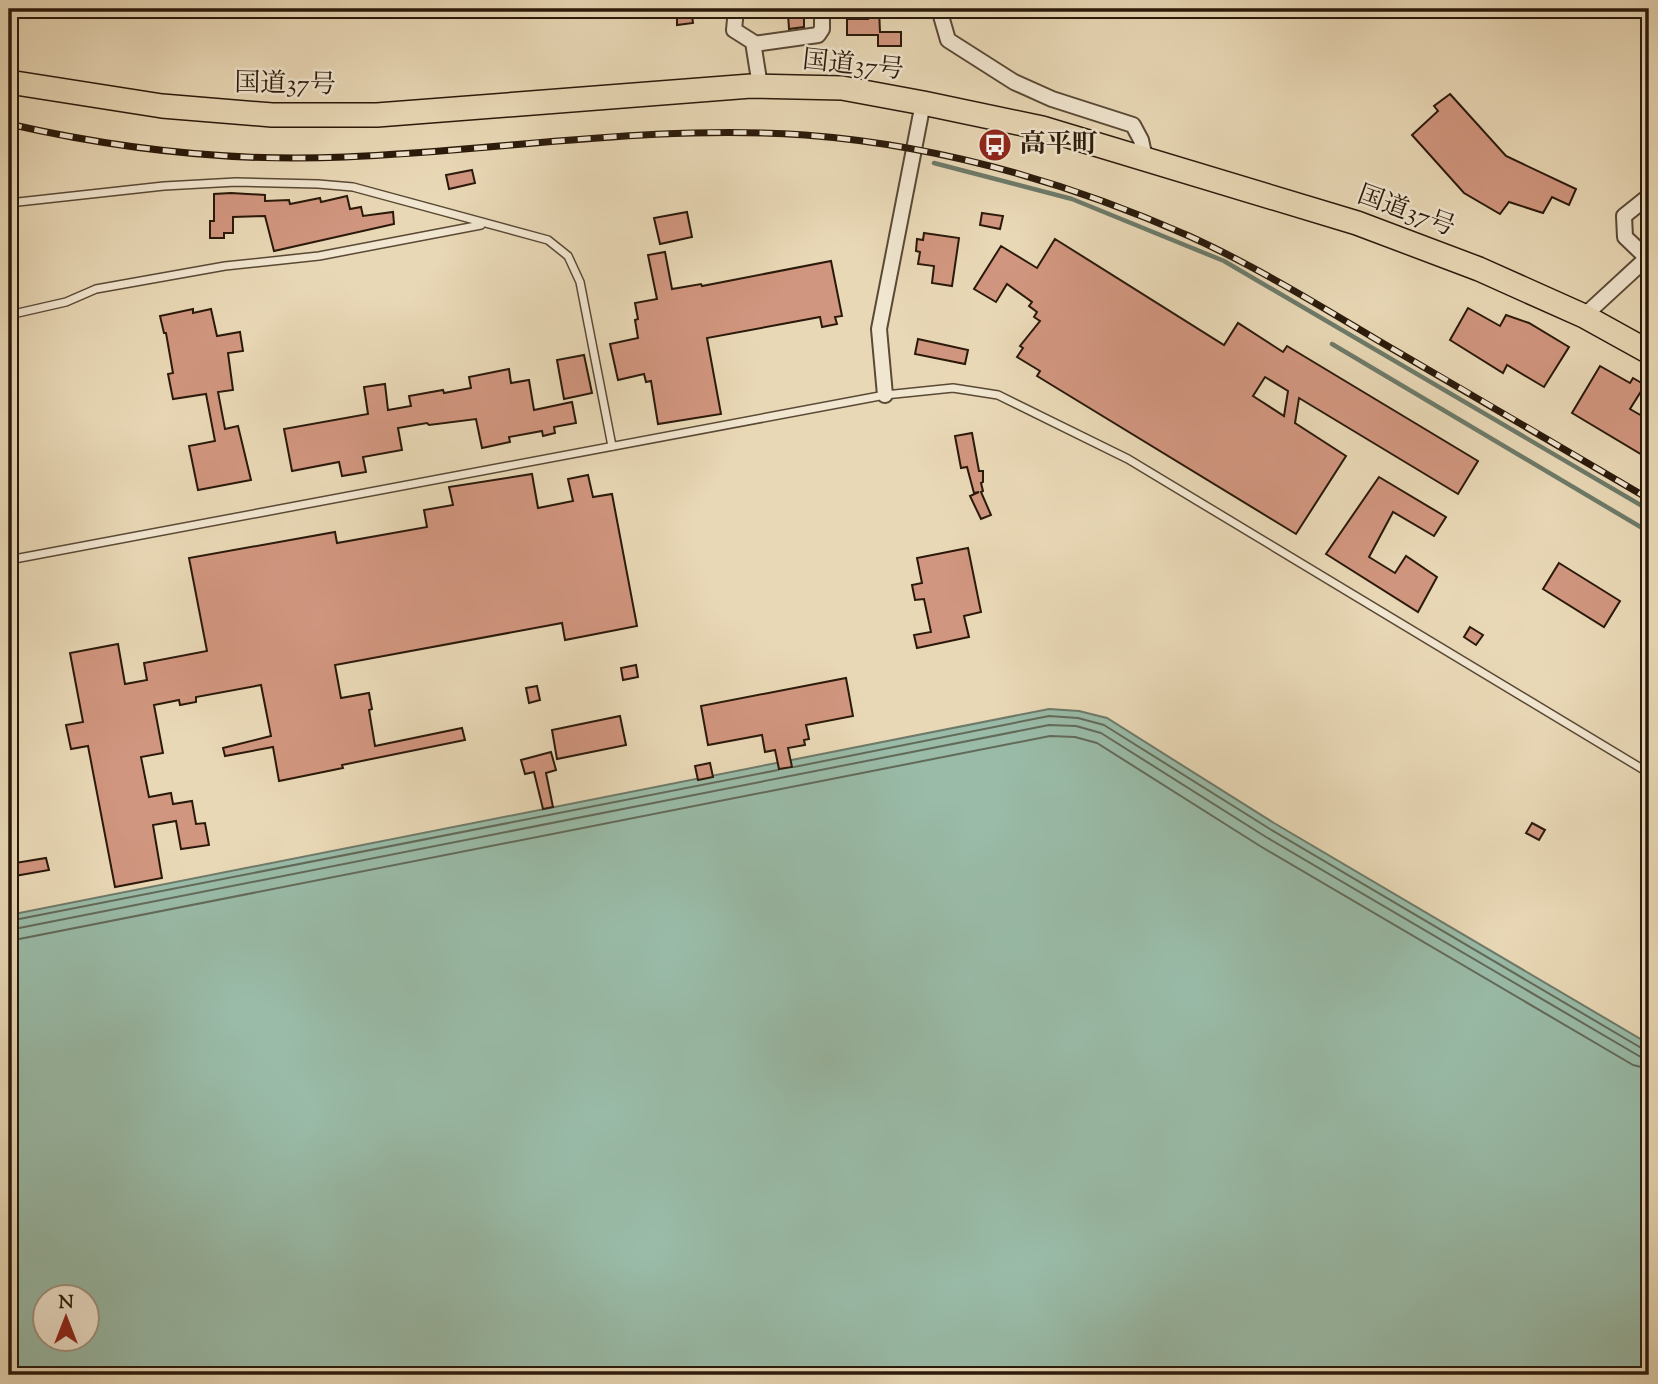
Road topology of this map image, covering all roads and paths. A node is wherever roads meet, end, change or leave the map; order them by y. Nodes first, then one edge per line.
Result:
1 (736, 9) edge
2 (939, 9) edge
3 (822, 20) dead end
4 (754, 44) junction
5 (9, 82) edge
6 (760, 86) junction
7 (923, 103) junction
8 (1145, 158) junction
9 (1649, 196) edge
10 (9, 203) edge
11 (486, 224) junction
12 (1648, 257) edge
13 (9, 315) edge
14 (1584, 316) junction
15 (1649, 352) edge
16 (885, 395) junction
17 (612, 446) junction
18 (9, 560) edge
19 (1649, 773) edge

1 - 4 street
2 - 8 street
3 - 4 street
4 - 6 street
5 - 6 highway, 国道37号
6 - 7 highway, 国道37号
7 - 8 highway, 国道37号
7 - 16 street
8 - 14 highway, 国道37号
9 - 12 street
10 - 11 lane
11 - 13 lane
11 - 17 lane
12 - 14 street
14 - 15 highway, 国道37号
16 - 17 lane
16 - 19 lane
17 - 18 lane

